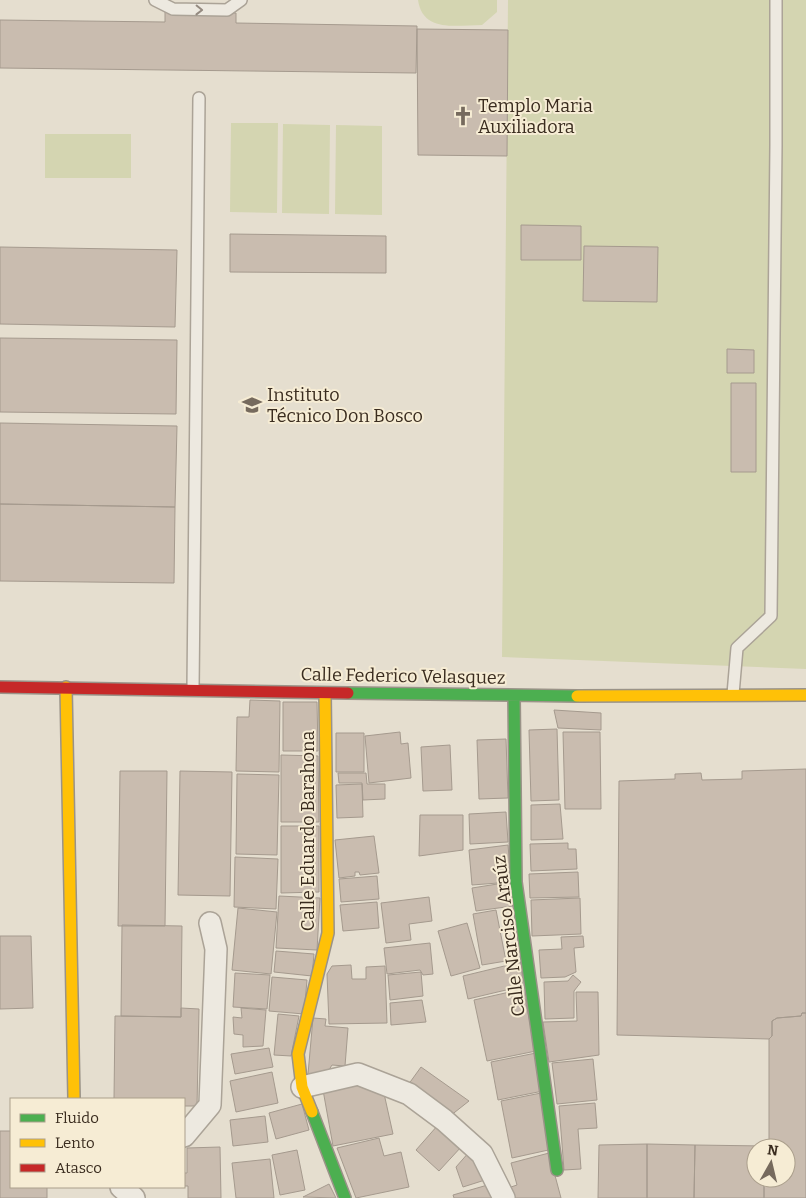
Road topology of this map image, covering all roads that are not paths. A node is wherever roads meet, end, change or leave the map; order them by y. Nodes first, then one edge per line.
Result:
1 (155, 0) edge
2 (241, 0) edge
3 (776, 0) edge
4 (198, 98) dead end
5 (0, 687) edge
6 (66, 687) junction
7 (193, 689) junction
8 (325, 693) junction
9 (733, 694) junction
10 (806, 695) edge
11 (514, 696) junction
12 (210, 923) dead end
13 (302, 1087) junction
14 (74, 1098) edge
15 (185, 1135) edge
16 (557, 1170) dead end
17 (122, 1188) edge
18 (134, 1198) edge
19 (345, 1198) edge
20 (504, 1198) edge

1 -> 2 lane
3 - 9 lane
4 - 7 lane
5 - 6 street, Calle Federico Velasquez
6 - 7 street, Calle Federico Velasquez
6 - 14 street
7 - 8 street, Calle Federico Velasquez
8 - 11 street, Calle Federico Velasquez
8 - 13 street, Calle Eduardo Barahona
9 - 10 street, Calle Federico Velasquez
9 - 11 street, Calle Federico Velasquez
11 - 16 street, Calle Narciso Araúz
12 - 15 street
13 - 19 street, Calle Eduardo Barahona
13 - 20 street
17 - 18 street

